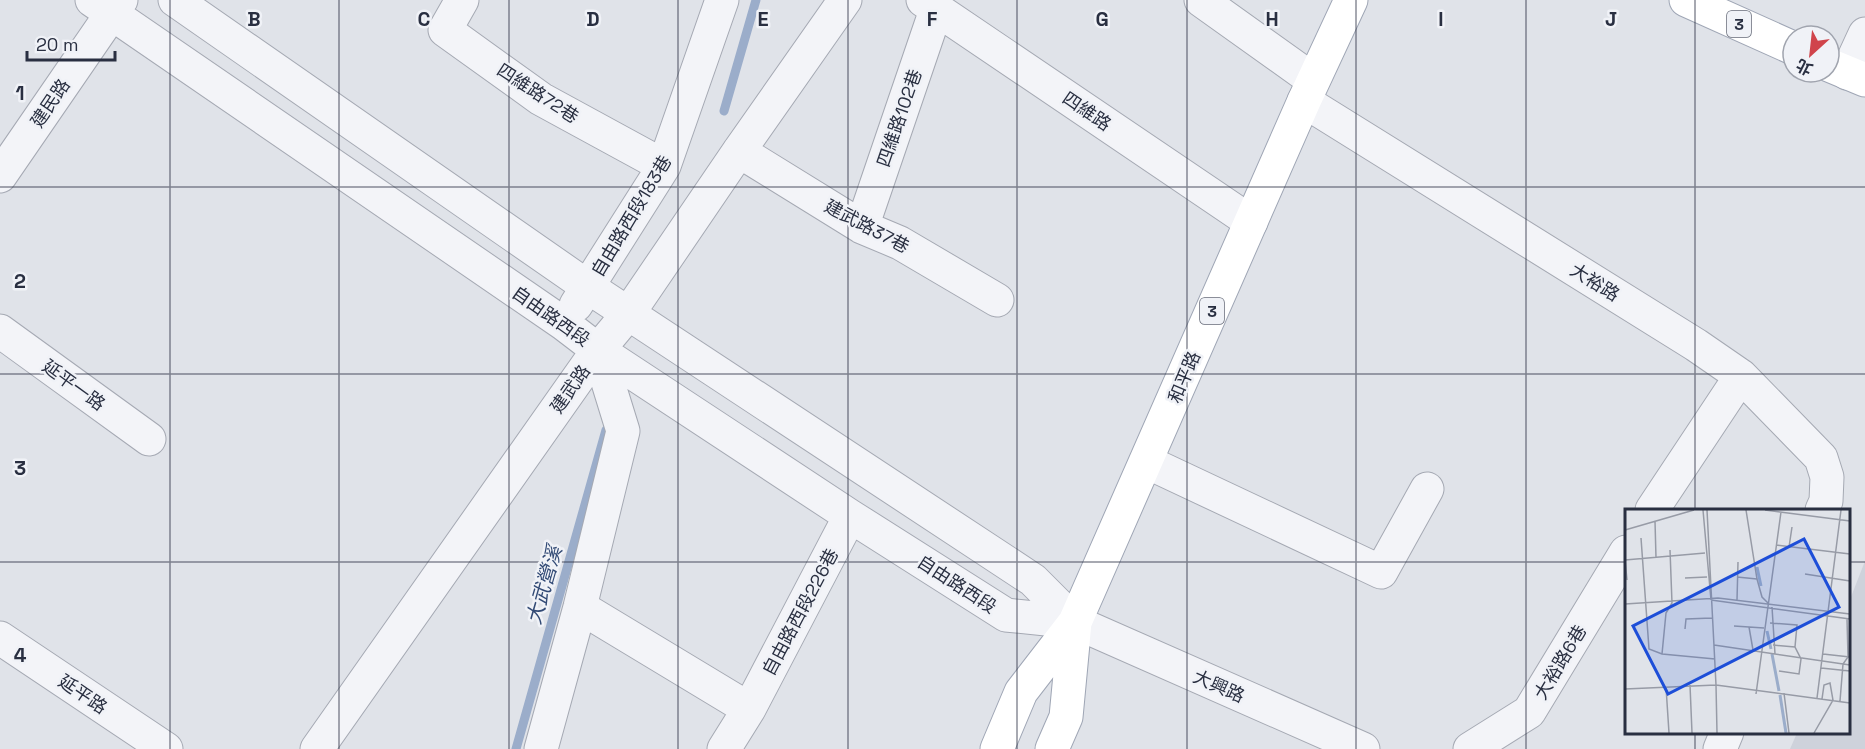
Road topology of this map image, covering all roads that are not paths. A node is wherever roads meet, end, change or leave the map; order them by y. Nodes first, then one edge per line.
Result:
1 (175, 0) edge
2 (462, 0) edge
3 (722, 0) edge
4 (845, 0) edge
5 (1201, 0) edge
6 (1351, 0) edge
7 (1686, 0) edge
8 (108, 4) edge
9 (930, 5) edge
10 (1865, 34) edge
11 (1781, 43) edge
12 (1847, 73) edge
13 (1308, 90) junction
14 (739, 151) junction
15 (664, 166) junction
16 (0, 176) edge
17 (1251, 222) junction
18 (862, 227) junction
19 (588, 287) junction
20 (997, 300) dead end
21 (628, 314) junction
22 (564, 324) junction
23 (0, 331) edge
24 (598, 350) junction
25 (1741, 376) junction
26 (149, 439) dead end
27 (1147, 462) junction
28 (1427, 489) dead end
29 (1653, 509) edge
30 (1822, 509) edge
31 (850, 516) junction
32 (1625, 554) edge
33 (580, 607) junction
34 (1076, 622) junction
35 (0, 638) edge
36 (749, 709) junction
37 (1726, 734) edge
38 (165, 749) edge
39 (317, 749) edge
40 (541, 749) edge
41 (724, 749) edge
42 (997, 749) edge
43 (1052, 749) edge
44 (1363, 749) edge
45 (1470, 749) edge
46 (1720, 749) edge

1 - 19 street
2 - 15 street, 四維路72巷
3 - 15 street, 自由路西段183巷
4 - 14 street, 建武路
5 - 13 street, 大裕路
6 - 13 main road, 和平路 / 3
7 - 11 main road, 3
8 - 16 street, 建民路
8 - 22 street, 自由路西段
9 - 17 street, 四維路
9 - 18 street, 四維路102巷
10 - 12 street
13 - 17 main road, 和平路 / 3
13 - 25 street, 大裕路
14 - 18 street, 建武路37巷
14 - 21 street, 建武路
15 - 19 street, 自由路西段183巷
17 - 27 main road, 和平路 / 3
18 - 20 street, 建武路37巷
19 - 21 street
19 - 22 street, 自由路西段183巷
21 - 24 street, 建武路
21 - 34 street
22 - 24 street, 自由路西段
23 - 26 street, 延平一路
24 - 31 street, 自由路西段
24 - 33 street
24 - 39 street, 建武路
25 - 29 street
25 - 30 street, 大裕路
27 - 28 street
27 - 34 main road, 和平路 / 3
31 - 34 street, 自由路西段
31 - 36 street, 自由路西段226巷
32 - 45 street, 大裕路6巷
33 - 36 street
33 - 40 street
34 - 42 main road, 和平路 / 3
34 - 43 main road, 和平路 / 3
34 - 44 street, 大興路
35 - 38 street, 延平路
36 - 41 street, 自由路西段226巷
37 - 46 street

